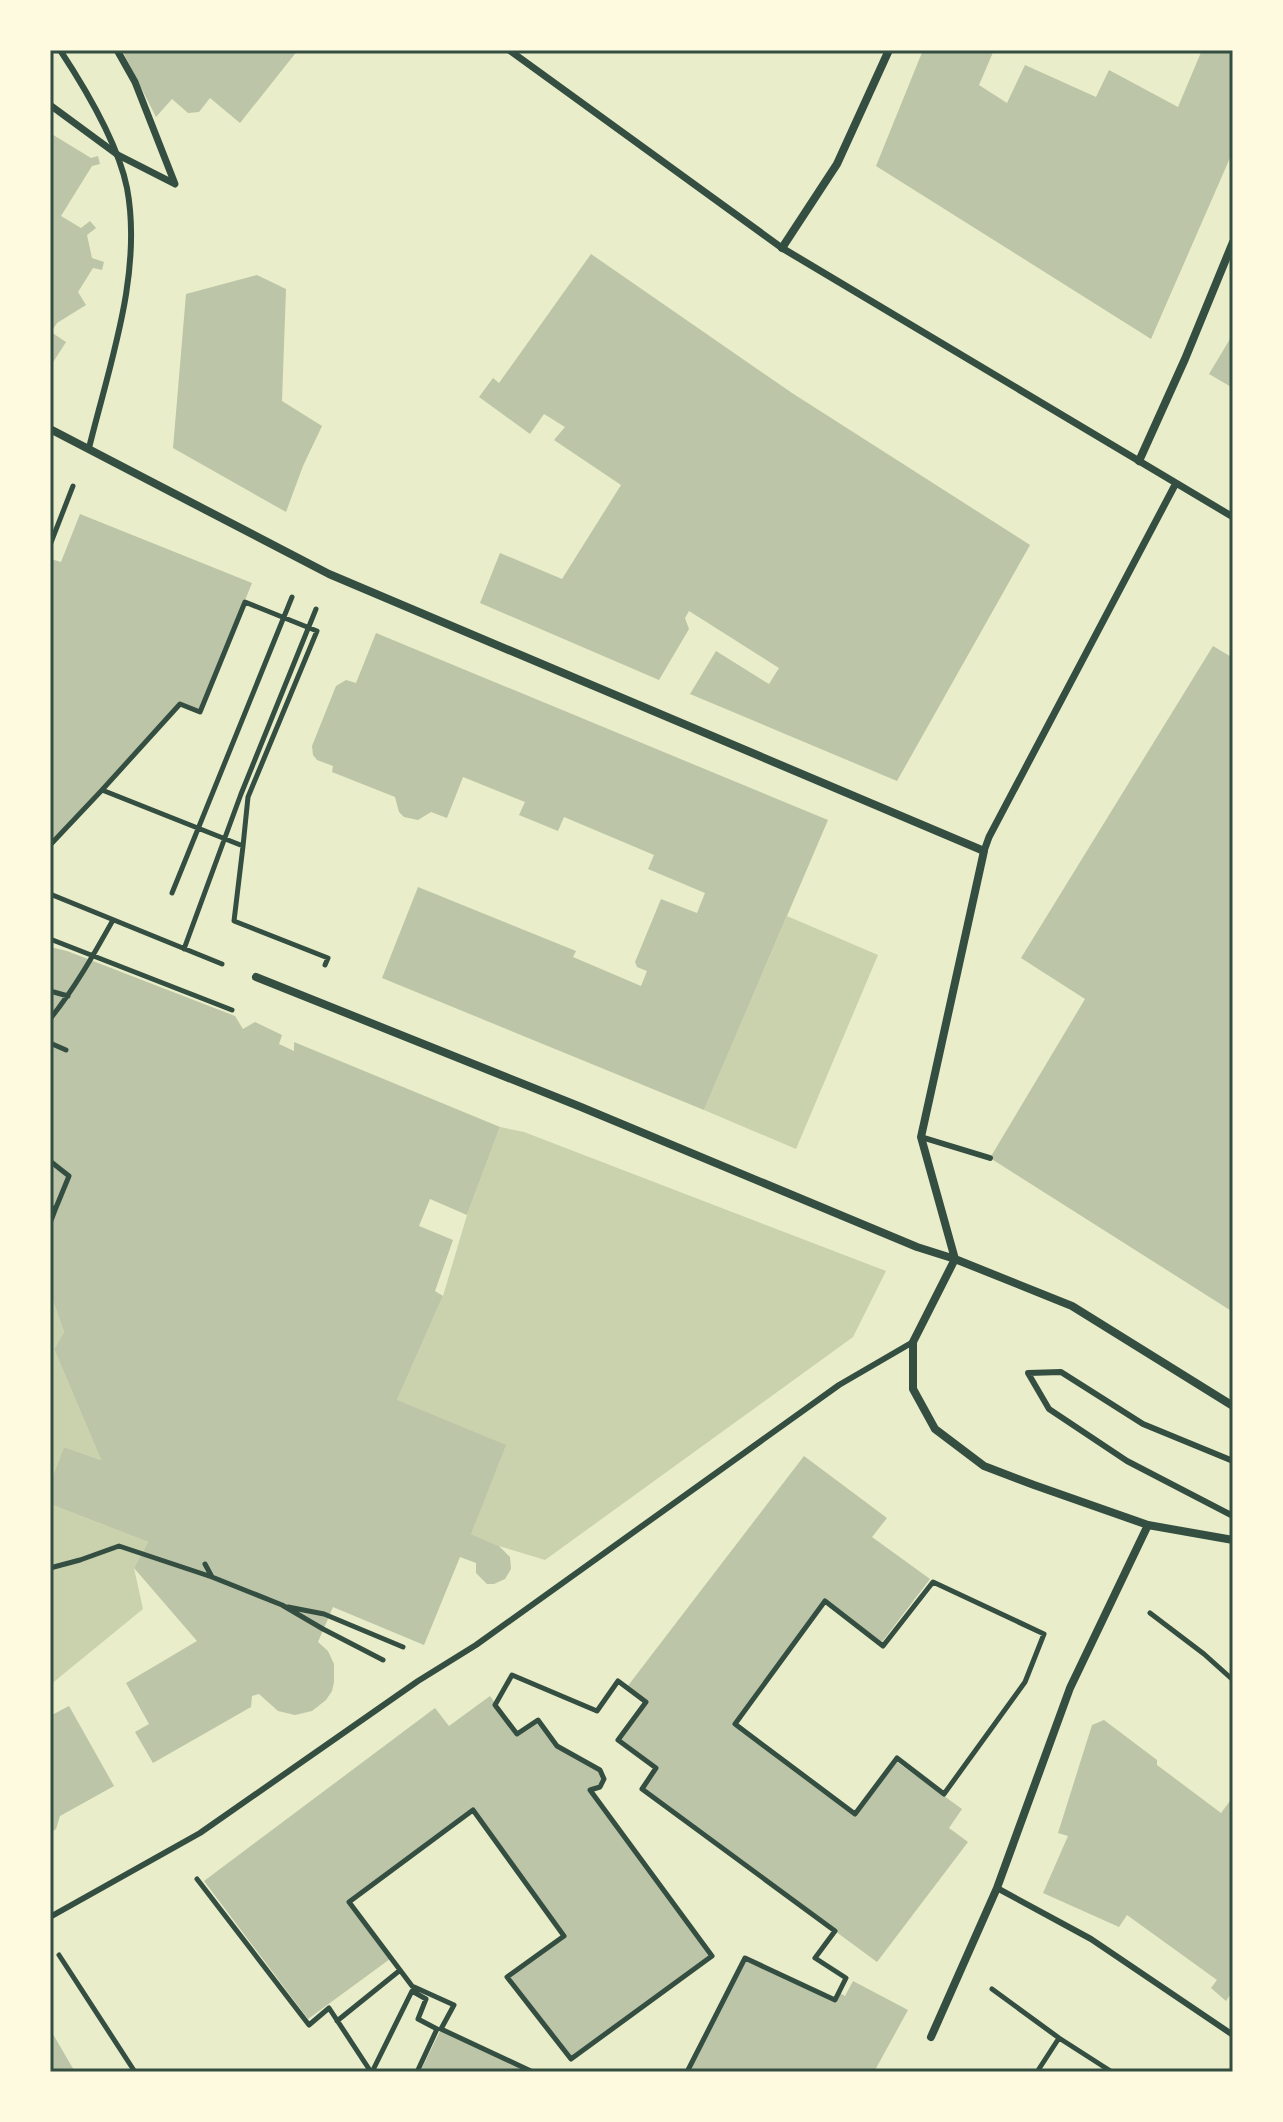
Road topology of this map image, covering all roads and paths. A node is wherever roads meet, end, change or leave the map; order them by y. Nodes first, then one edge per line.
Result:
1 (60, 50) edge
2 (117, 50) edge
3 (509, 50) edge
4 (889, 50) edge
5 (50, 105) edge
6 (118, 155) junction
7 (1233, 242) edge
8 (782, 248) junction
9 (50, 429) edge
10 (89, 448) junction
11 (1139, 461) junction
12 (1176, 483) junction
13 (1233, 517) edge
14 (50, 545) edge
15 (307, 562) junction
16 (309, 627) junction
17 (102, 790) junction
18 (224, 839) junction
19 (50, 843) edge
20 (243, 846) junction
21 (984, 851) junction
22 (172, 893) dead end
23 (50, 894) edge
24 (113, 920) junction
25 (50, 939) edge
26 (184, 949) junction
27 (93, 956) junction
28 (256, 977) joint
29 (50, 991) edge
30 (68, 996) junction
31 (311, 1000) junction
32 (239, 1013) dead end
33 (50, 1019) edge
34 (50, 1043) edge
35 (66, 1050) dead end
36 (921, 1137) junction
37 (990, 1158) dead end
38 (50, 1161) edge
39 (53, 1208) edge
40 (50, 1223) edge
41 (955, 1259) junction
42 (913, 1342) junction
43 (1233, 1406) edge
44 (1233, 1461) edge
45 (1233, 1516) edge
46 (1148, 1525) junction
47 (1233, 1540) edge
48 (205, 1564) dead end
49 (50, 1568) edge
50 (212, 1577) junction
51 (1118, 1588) junction
52 (282, 1605) junction
53 (396, 1644) dead end
54 (366, 1650) dead end
55 (1233, 1680) edge
56 (735, 1724) joint
57 (193, 1874) dead end
58 (997, 1888) junction
59 (50, 1917) edge
60 (55, 1949) dead end
61 (962, 1968) junction
62 (399, 1971) junction
63 (337, 2021) junction
64 (1233, 2035) edge
65 (931, 2037) dead end
66 (1059, 2038) junction
67 (135, 2072) edge
68 (372, 2072) edge
69 (417, 2072) edge
70 (533, 2072) edge
71 (687, 2072) edge
72 (1037, 2072) edge
73 (1112, 2072) edge

1 - 6 lane
2 - 6 street
3 - 8 street
4 - 8 street
5 - 6 street
6 - 10 lane
7 - 11 street
8 - 11 street
9 - 10 street
10 - 14 path
10 - 15 street
11 - 12 street
12 - 13 street
12 - 21 street
15 - 21 street
15 - 22 path
16 - 17 path
16 - 18 path
16 - 20 path
17 - 18 path
17 - 19 path
18 - 20 path
18 - 26 path
20 - 31 path
21 - 36 street
23 - 24 path
24 - 26 path
24 - 27 path
25 - 27 path
26 - 28 path
27 - 30 path
27 - 32 path
28 - 31 street
29 - 30 path
30 - 33 path
31 - 41 street
34 - 35 path
36 - 37 lane
36 - 41 street
38 - 39 path
39 - 40 path
41 - 42 street
41 - 43 street
42 - 46 street
42 - 59 lane
44 - 45 lane
46 - 47 street
46 - 51 street
48 - 50 path
49 - 50 path
50 - 52 path
51 - 55 path
51 - 58 street
52 - 53 path
52 - 54 path
56 - 56 path
57 - 63 path
58 - 61 street
58 - 64 lane
60 - 67 path
61 - 65 street
61 - 66 path
62 - 63 path
62 - 70 path
62 - 71 path
63 - 68 path
66 - 72 path
66 - 73 path
68 - 69 path

